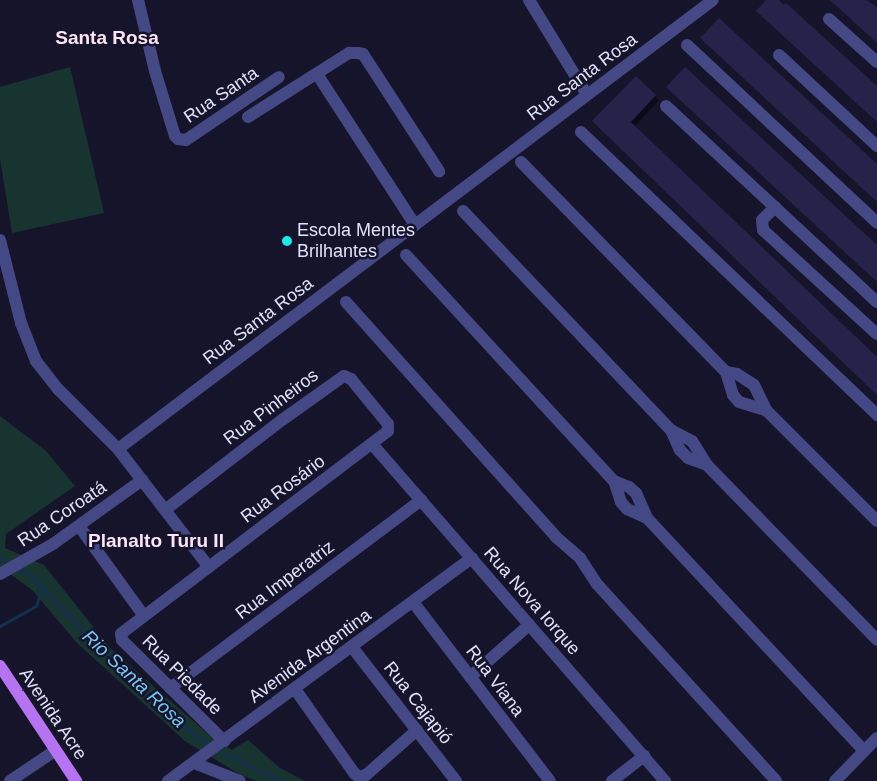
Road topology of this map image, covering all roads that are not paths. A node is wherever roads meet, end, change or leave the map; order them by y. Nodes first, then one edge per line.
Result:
1 (138, 0) edge
2 (529, 0) edge
3 (713, 0) edge
4 (829, 19) dead end
5 (687, 45) dead end
6 (779, 55) dead end
7 (877, 62) edge
8 (317, 74) junction
9 (279, 77) dead end
10 (587, 95) junction
11 (666, 106) dead end
12 (248, 117) dead end
13 (581, 132) dead end
14 (877, 146) edge
15 (521, 162) dead end
16 (439, 171) dead end
17 (775, 207) junction
18 (463, 211) dead end
19 (877, 223) edge
20 (415, 225) junction
21 (0, 240) edge
22 (406, 255) dead end
23 (346, 302) dead end
24 (877, 302) edge
25 (877, 334) edge
26 (726, 372) junction
27 (766, 410) junction
28 (877, 415) edge
29 (389, 427) joint
30 (372, 444) junction
31 (118, 449) junction
32 (142, 480) junction
33 (421, 500) junction
34 (165, 510) junction
35 (877, 521) edge
36 (79, 526) junction
37 (472, 558) junction
38 (209, 567) junction
39 (2, 573) edge
40 (413, 602) junction
41 (144, 616) junction
42 (529, 625) junction
43 (123, 632) joint
44 (877, 640) edge
45 (352, 647) junction
46 (2, 673) edge
47 (470, 677) junction
48 (170, 688) junction
49 (295, 689) junction
50 (417, 730) junction
51 (223, 742) junction
52 (870, 745) edge
53 (56, 750) junction
54 (644, 756) junction
55 (199, 759) junction
56 (10, 781) edge
57 (76, 781) edge
58 (169, 781) edge
59 (240, 781) edge
60 (456, 781) edge
61 (550, 781) edge
62 (612, 781) edge
63 (665, 781) edge
64 (776, 781) edge
65 (835, 781) edge

1 - 9 street, Rua Santa
2 - 10 street
3 - 10 street, Rua Santa Rosa
4 - 7 street
5 - 19 street
6 - 14 street
8 - 12 street
8 - 16 street
8 - 20 street
10 - 20 street, Rua Santa Rosa
11 - 17 street
13 - 28 street
15 - 26 street
17 - 24 street
17 - 25 street
18 - 44 street
20 - 31 street, Rua Santa Rosa
21 - 31 street
22 - 52 street
23 - 64 street
26 - 27 street
26 - 27 street
27 - 35 street
29 - 30 street, Rua Rosário
29 - 34 street, Rua Pinheiros
30 - 33 street, Rua Nova Iorque
30 - 38 street, Rua Rosário
31 - 32 street
32 - 34 street
32 - 36 street, Rua Coroatá
33 - 37 street, Rua Nova Iorque
33 - 48 street, Rua Imperatriz
34 - 38 street
36 - 39 street, Rua Coroatá
36 - 41 street
37 - 40 street, Avenida Argentina
37 - 42 street, Rua Nova Iorque
38 - 41 street, Rua Rosário
40 - 45 street, Avenida Argentina
40 - 47 street, Rua Viana
41 - 43 street, Rua Rosário
42 - 47 street
42 - 54 street, Rua Nova Iorque
43 - 48 street, Rua Piedade
45 - 49 street, Avenida Argentina
45 - 50 street, Rua Cajapió
46 - 53 main road, Avenida Acre
47 - 61 street, Rua Viana
48 - 51 street, Rua Piedade
49 - 50 street
49 - 51 street, Avenida Argentina
50 - 60 street, Rua Cajapió
51 - 55 street, Avenida Argentina
52 - 65 street
53 - 56 street
53 - 57 main road, Avenida Acre
54 - 62 street
54 - 63 street, Rua Nova Iorque
55 - 58 street, Avenida Argentina
55 - 59 street

